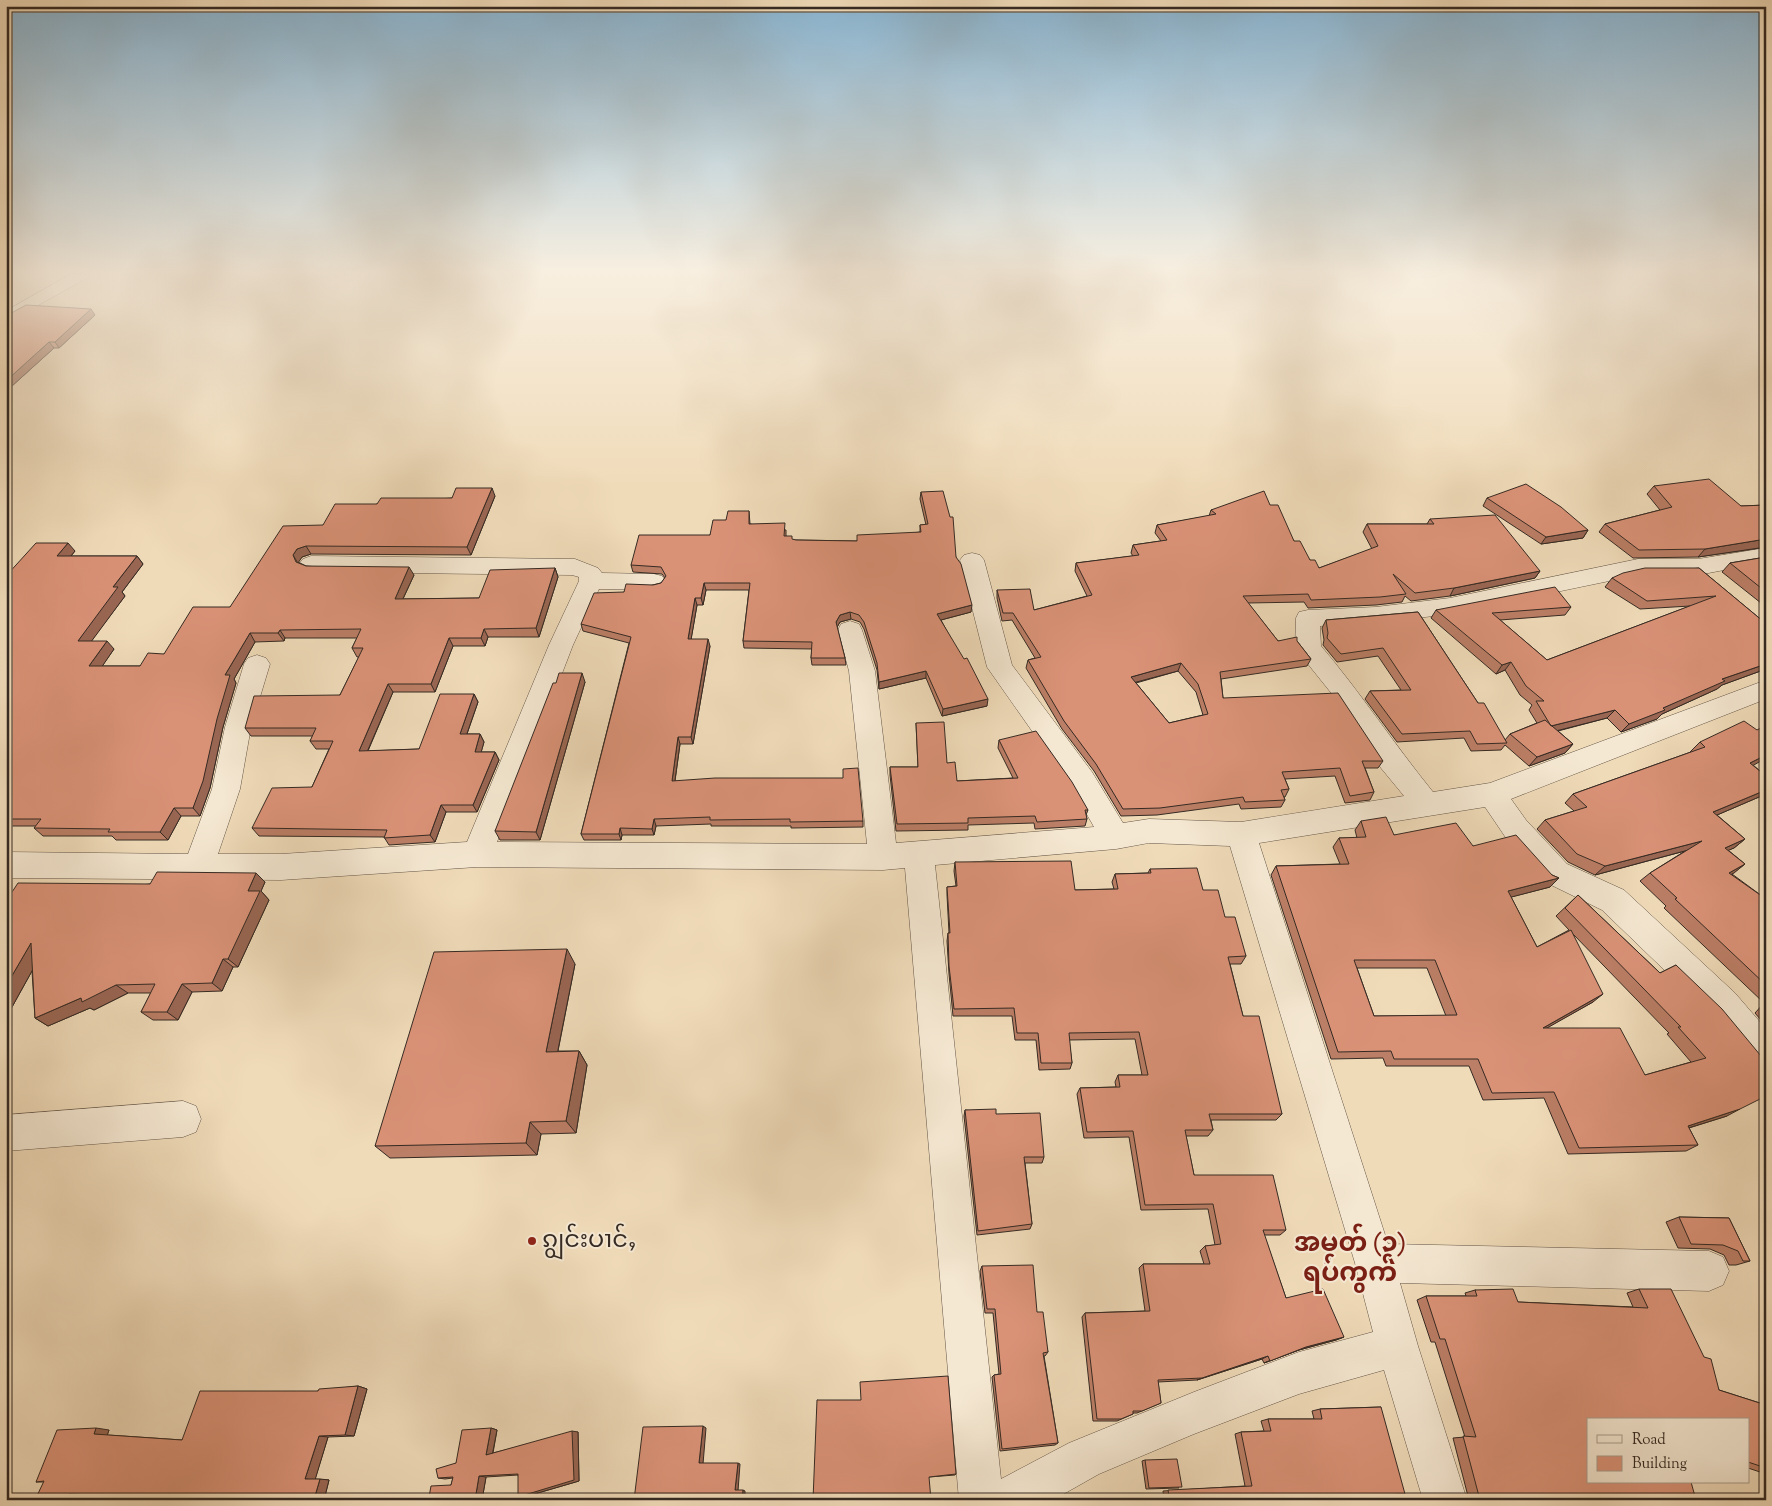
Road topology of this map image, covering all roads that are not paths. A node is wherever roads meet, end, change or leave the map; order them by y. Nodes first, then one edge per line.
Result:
1 (1766, 555) edge
2 (972, 560) dead end
3 (311, 564) edge
4 (1698, 567) junction
5 (591, 581) junction
6 (654, 582) dead end
7 (1719, 585) edge
8 (850, 630) dead end
9 (257, 664) dead end
10 (1766, 689) edge
11 (1492, 794) junction
12 (1427, 805) junction
13 (1241, 834) junction
14 (1116, 837) junction
15 (477, 854) junction
16 (919, 855) junction
17 (883, 858) junction
18 (6, 865) edge
19 (199, 866) junction
20 (1766, 1056) edge
21 (183, 1119) dead end
22 (6, 1133) edge
23 (1375, 1263) junction
24 (1709, 1271) dead end
25 (1397, 1346) junction
26 (981, 1500) edge
27 (1008, 1500) edge
28 (1444, 1500) edge

1 - 4 street
2 - 14 street
3 - 5 street
4 - 7 street
4 - 12 street
5 - 6 street
5 - 15 street
8 - 17 street
9 - 19 street
10 - 11 street
11 - 12 street
11 - 20 street
12 - 13 street
13 - 14 street
13 - 23 street
14 - 16 street
15 - 17 street
15 - 19 street
16 - 17 street
16 - 26 street
18 - 19 street
21 - 22 street
23 - 24 street
23 - 25 street
25 - 27 street
25 - 28 street

